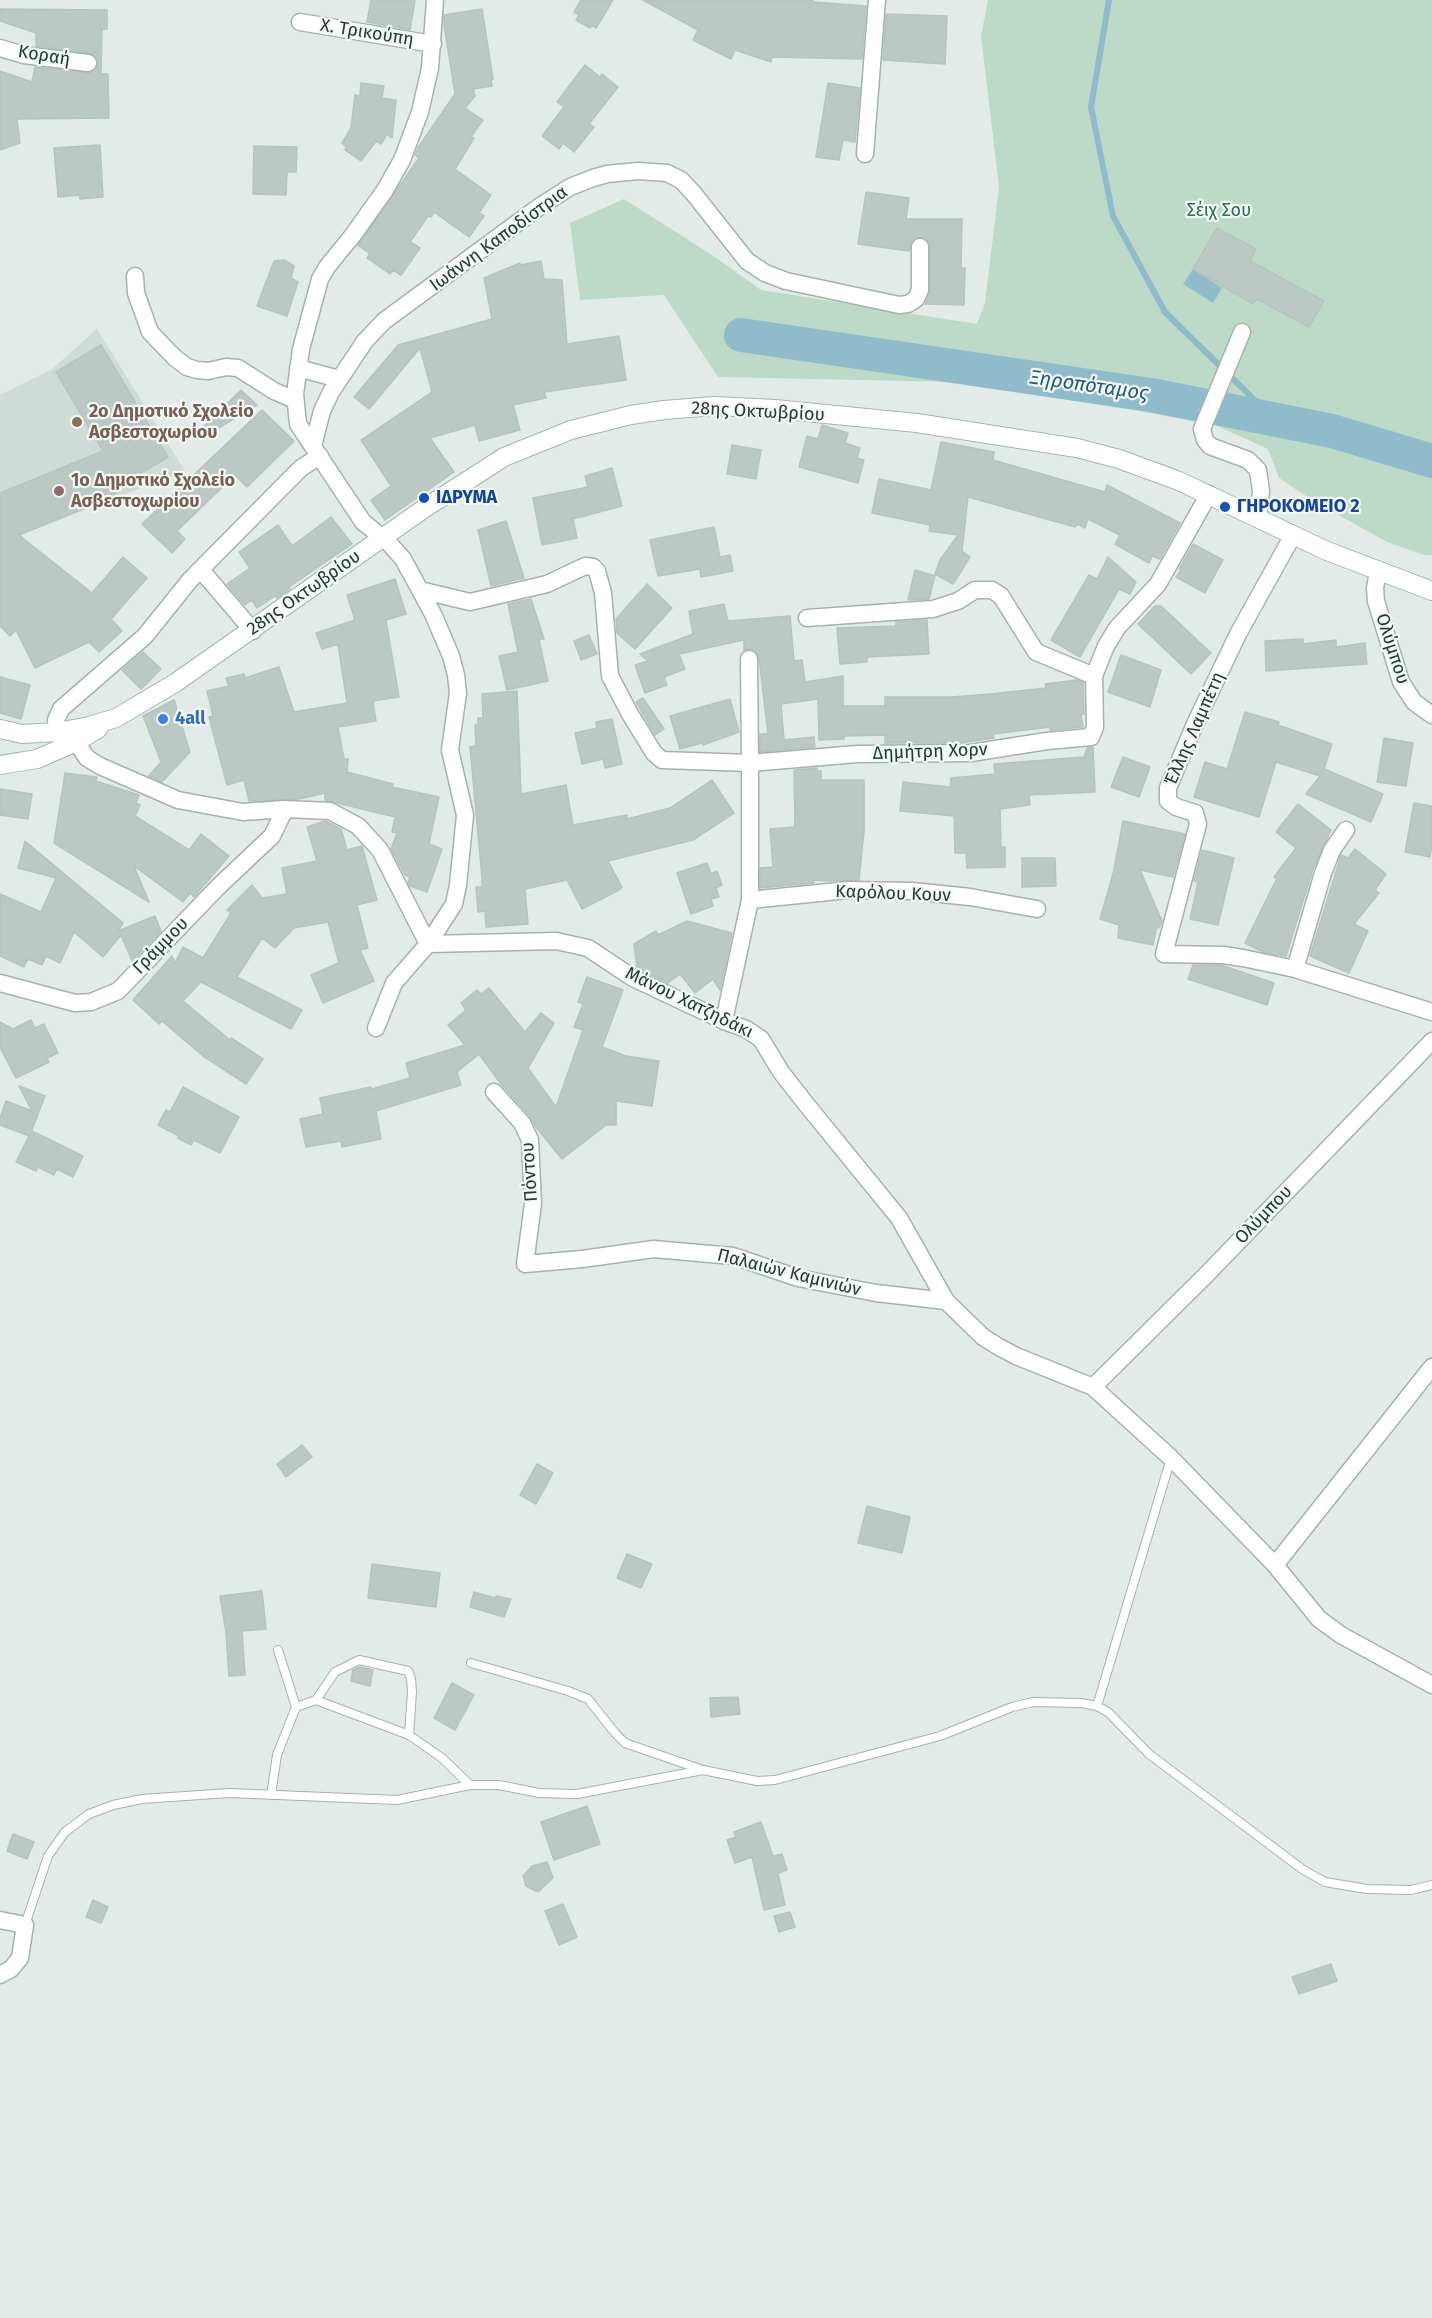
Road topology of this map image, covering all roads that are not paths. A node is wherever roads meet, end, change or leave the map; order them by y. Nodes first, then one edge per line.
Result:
1 (435, 0) edge
2 (877, 0) edge
3 (300, 22) dead end
4 (433, 44) junction
5 (0, 48) edge
6 (88, 63) dead end
7 (865, 154) dead end
8 (921, 247) dead end
9 (135, 276) dead end
10 (1242, 332) dead end
11 (298, 368) junction
12 (339, 379) junction
13 (295, 400) junction
14 (316, 451) junction
15 (1209, 494) junction
16 (1258, 517) junction
17 (1293, 535) junction
18 (383, 537) junction
19 (201, 570) junction
20 (1378, 572) junction
21 (420, 590) junction
22 (1432, 591) edge
23 (807, 618) dead end
24 (253, 631) junction
25 (749, 659) dead end
26 (1094, 676) junction
27 (1432, 715) edge
28 (106, 722) junction
29 (0, 729) edge
30 (58, 732) junction
31 (22, 734) junction
32 (76, 742) junction
33 (750, 763) junction
34 (1, 765) edge
35 (285, 809) junction
36 (1346, 830) dead end
37 (750, 900) junction
38 (1036, 909) dead end
39 (428, 944) junction
40 (1295, 969) junction
41 (0, 982) edge
42 (1432, 1012) edge
43 (724, 1021) junction
44 (376, 1028) dead end
45 (1432, 1041) edge
46 (494, 1092) dead end
47 (525, 1264) joint
48 (946, 1301) junction
49 (1432, 1367) edge
50 (1093, 1387) junction
51 (1171, 1458) junction
52 (1275, 1565) junction
53 (278, 1650) dead end
54 (471, 1663) dead end
55 (1432, 1685) edge
56 (316, 1700) junction
57 (1096, 1706) junction
58 (296, 1707) junction
59 (409, 1735) junction
60 (703, 1770) junction
61 (470, 1785) junction
62 (271, 1795) junction
63 (1432, 1885) edge
64 (0, 1920) edge
65 (25, 1925) junction
66 (0, 1975) edge

1 - 4 street
2 - 7 street
3 - 4 street, Χ. Τρικούπη
4 - 11 street
5 - 6 street, Κοραή
8 - 12 street, Ιωάννη Καποδίστρια
9 - 13 street
10 - 16 street
11 - 12 street
11 - 13 street
12 - 14 street, Ιωάννη Καποδίστρια
13 - 14 street
14 - 18 street
14 - 19 street
15 - 16 main road, 28ης Οκτωβρίου
15 - 18 main road, 28ης Οκτωβρίου
15 - 26 street, Δημήτρη Χορν
16 - 17 main road, 28ης Οκτωβρίου
17 - 20 main road, 28ης Οκτωβρίου
17 - 40 street, Έλλης Λαμπέτη
18 - 21 street
18 - 24 main road, 28ης Οκτωβρίου
19 - 24 street
19 - 30 street
20 - 22 main road, 28ης Οκτωβρίου
20 - 27 street, Ολύμπου
21 - 33 street, Δημήτρη Χορν
21 - 39 street
23 - 26 street
24 - 28 main road, 28ης Οκτωβρίου
25 - 33 street
26 - 33 street, Δημήτρη Χορν
28 - 30 main road
28 - 32 main road
29 - 31 main road
30 - 31 main road
31 - 34 main road
32 - 34 main road
32 - 35 street
33 - 37 street
35 - 39 street
35 - 41 street, Γράμμου
36 - 40 street
37 - 38 street, Καρόλου Κουν
37 - 43 street
39 - 43 street, Μάνου Χατζηδάκι
39 - 44 street
40 - 42 street
43 - 48 street, Μάνου Χατζηδάκι
45 - 50 street, Ολύμπου
46 - 47 street, Πόντου
47 - 48 street, Παλαιών Καμινιών
48 - 50 street, Μάνου Χατζηδάκι
49 - 52 street
50 - 51 street
51 - 52 street
51 - 57 lane
52 - 55 street
53 - 58 lane
54 - 60 lane
56 - 58 lane
56 - 59 lane
56 - 59 lane
57 - 60 lane
57 - 63 lane
58 - 62 lane
59 - 61 lane
60 - 61 lane
61 - 62 lane
62 - 65 lane
64 - 65 street
65 - 66 street

